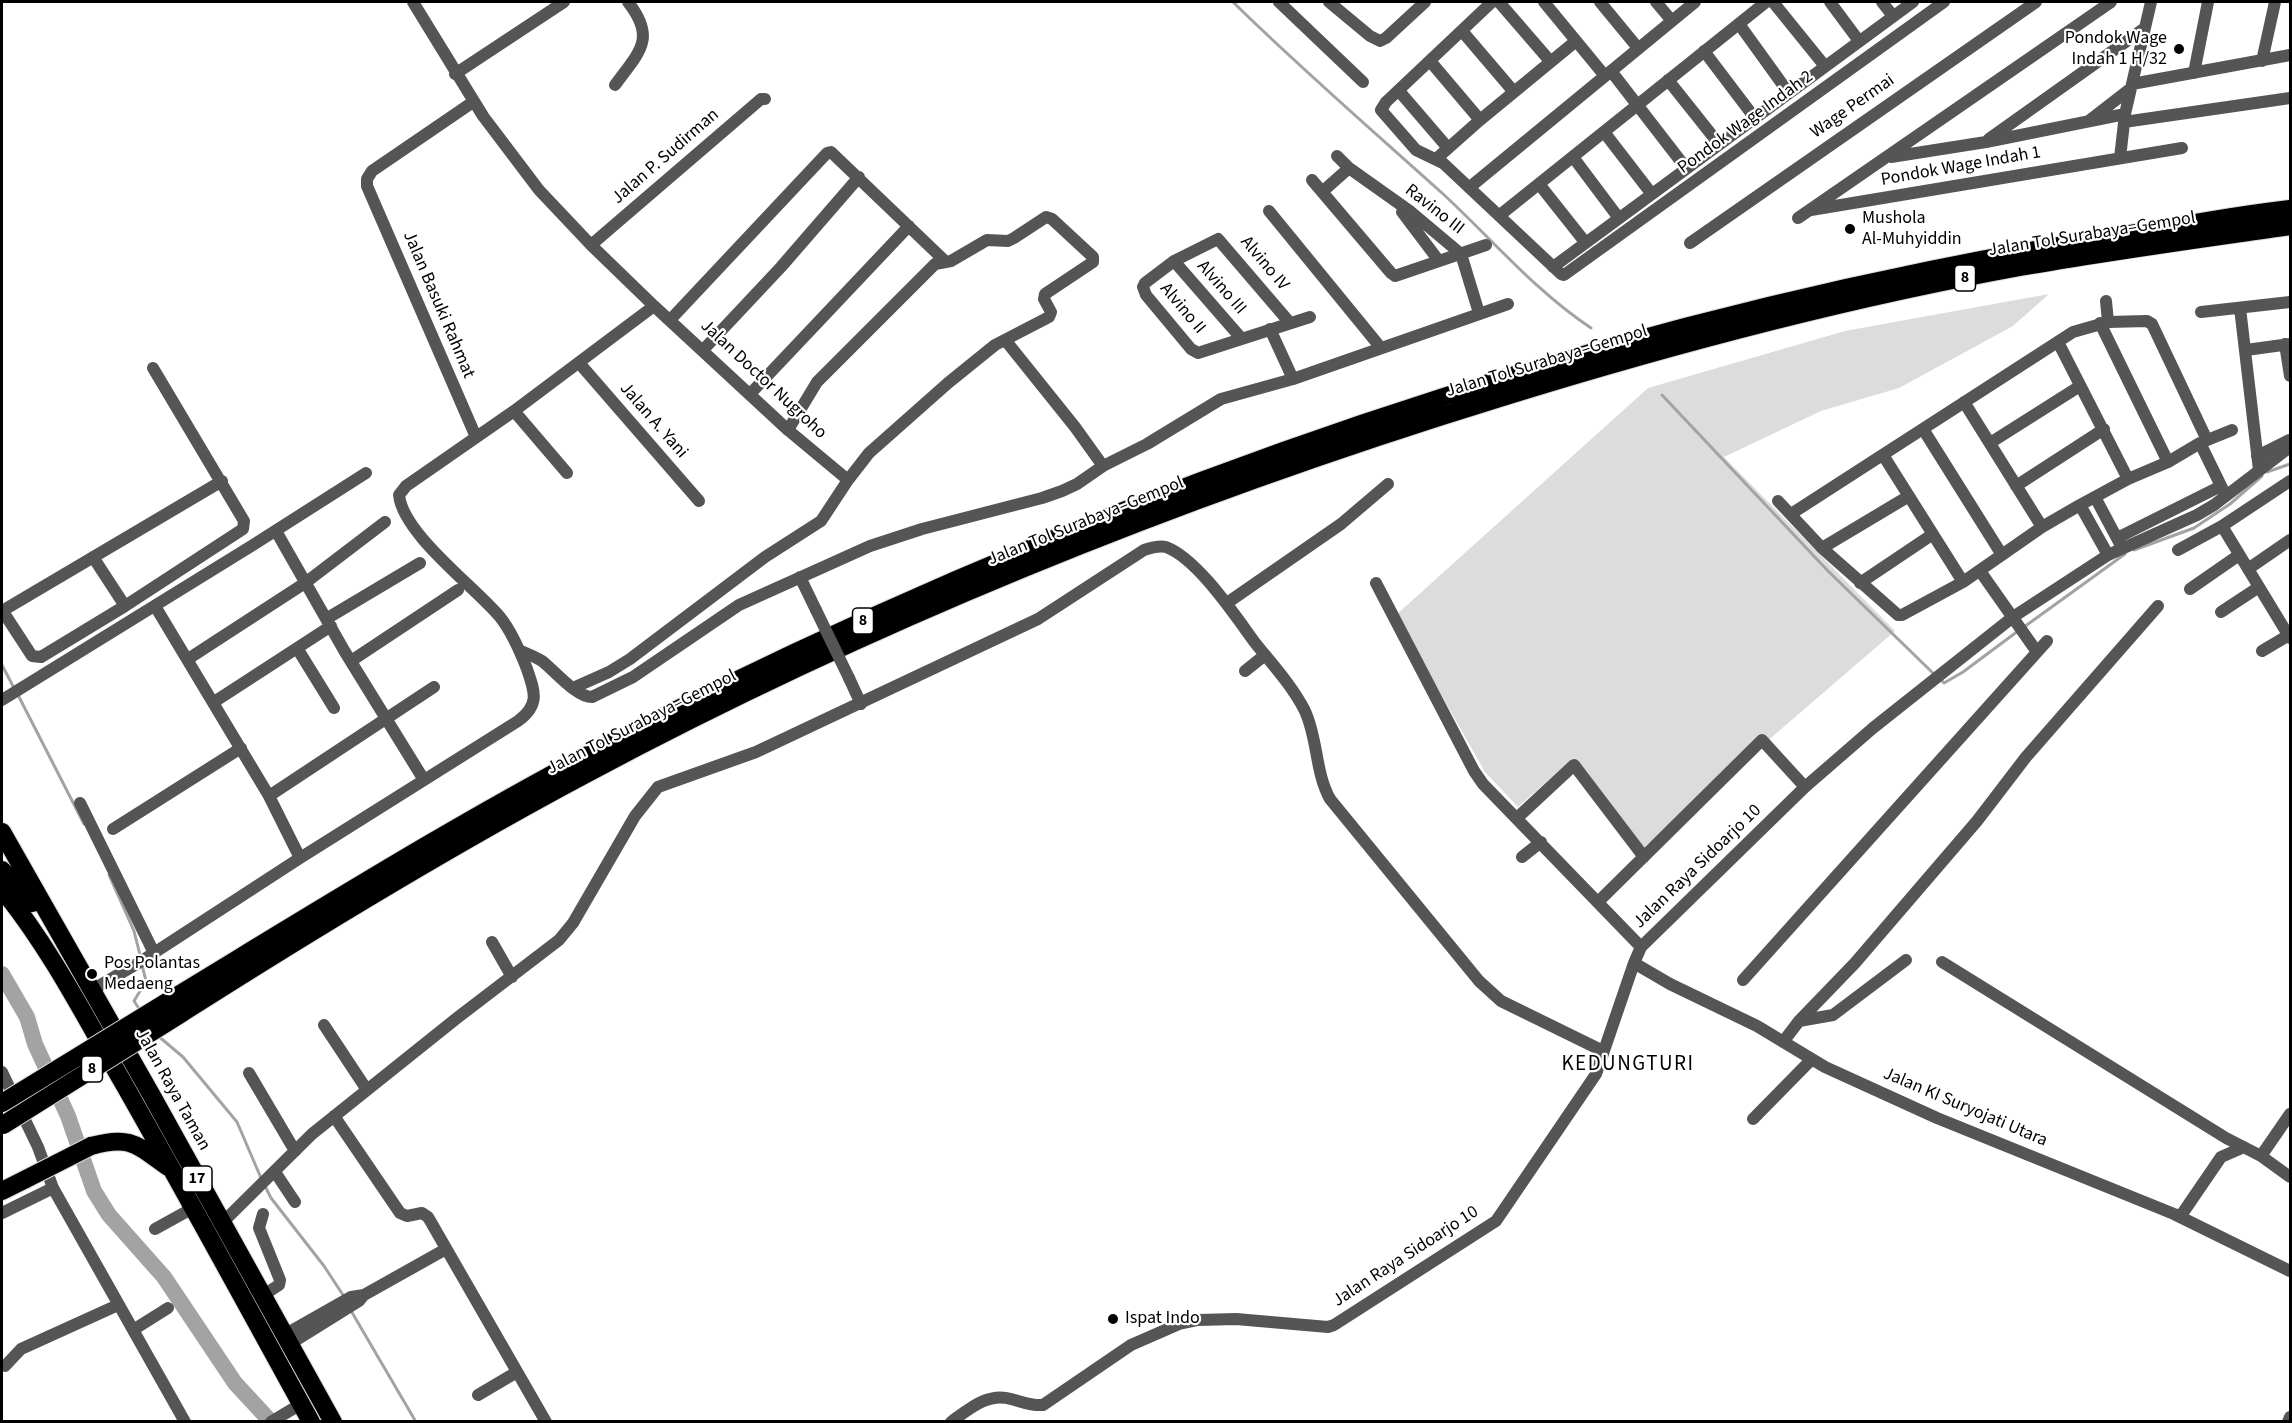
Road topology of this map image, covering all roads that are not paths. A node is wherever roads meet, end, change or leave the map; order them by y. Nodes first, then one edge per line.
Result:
1 (413, 2) edge
2 (564, 2) edge
3 (628, 2) edge
4 (1279, 2) edge
5 (1329, 2) edge
6 (1492, 2) edge
7 (1499, 2) edge
8 (1544, 2) edge
9 (1600, 2) edge
10 (1656, 2) edge
11 (1695, 2) edge
12 (1766, 2) edge
13 (1773, 2) edge
14 (1830, 2) edge
15 (1882, 2) edge
16 (1913, 2) edge
17 (1944, 2) edge
18 (2036, 2) edge
19 (2111, 2) edge
20 (2151, 2) edge
21 (2208, 2) edge
22 (2275, 2) edge
23 (1416, 4) edge
24 (1893, 16) junction
25 (1672, 21) junction
26 (1739, 24) junction
27 (2145, 28) junction
28 (1462, 31) junction
29 (1576, 41) junction
30 (1859, 41) junction
31 (1638, 48) junction
32 (1704, 51) junction
33 (2290, 55) edge
34 (1430, 61) junction
35 (1550, 61) junction
36 (2262, 61) junction
37 (1824, 65) junction
38 (1608, 73) junction
39 (2193, 73) junction
40 (455, 74) junction
41 (1668, 80) junction
42 (1364, 82) dead end
43 (615, 85) dead end
44 (2131, 86) junction
45 (1399, 91) junction
46 (1514, 92) junction
47 (1788, 92) junction
48 (2290, 98) edge
49 (765, 99) dead end
50 (473, 102) junction
51 (1637, 105) junction
52 (1754, 117) junction
53 (2124, 118) junction
54 (1480, 120) junction
55 (2086, 122) junction
56 (1604, 132) junction
57 (1986, 142) junction
58 (1719, 144) junction
59 (1448, 148) junction
60 (2182, 148) dead end
61 (1337, 156) dead end
62 (1573, 157) junction
63 (1887, 157) junction
64 (2120, 158) junction
65 (1436, 159) junction
66 (1349, 168) junction
67 (1686, 168) junction
68 (859, 177) junction
69 (1312, 180) dead end
70 (1539, 184) junction
71 (1470, 187) junction
72 (1322, 192) junction
73 (1651, 193) junction
74 (1396, 204) junction
75 (2290, 209) edge
76 (1269, 210) dead end
77 (1500, 216) junction
78 (1618, 217) junction
79 (909, 226) junction
80 (2290, 226) edge
81 (1585, 242) junction
82 (1690, 243) dead end
83 (591, 245) junction
84 (1486, 245) dead end
85 (1461, 254) junction
86 (1174, 261) junction
87 (1439, 261) junction
88 (946, 262) junction
89 (1553, 267) junction
90 (2106, 301) dead end
91 (2290, 302) edge
92 (1508, 304) dead end
93 (654, 306) junction
94 (2240, 308) junction
95 (2201, 312) dead end
96 (1479, 313) junction
97 (1310, 316) dead end
98 (670, 319) junction
99 (2104, 322) junction
100 (1290, 323) junction
101 (1270, 329) junction
102 (1241, 338) junction
103 (1006, 340) junction
104 (2058, 342) junction
105 (2288, 344) edge
106 (1381, 348) junction
107 (704, 349) junction
108 (2246, 350) junction
109 (580, 364) junction
110 (153, 368) dead end
111 (2290, 376) edge
112 (1293, 379) junction
113 (2080, 386) junction
114 (751, 393) junction
115 (1964, 402) junction
116 (514, 411) junction
117 (1923, 429) junction
118 (2104, 429) junction
119 (788, 430) junction
120 (2232, 430) dead end
121 (476, 437) junction
122 (2290, 439) edge
123 (2203, 442) junction
124 (1990, 443) junction
125 (2290, 447) edge
126 (1883, 454) junction
127 (2258, 456) junction
128 (2168, 462) junction
129 (1103, 466) junction
130 (2259, 470) junction
131 (366, 473) dead end
132 (567, 473) dead end
133 (2128, 479) junction
134 (848, 480) junction
135 (222, 481) junction
136 (2290, 481) edge
137 (1388, 484) dead end
138 (2016, 486) junction
139 (2223, 491) junction
140 (1909, 496) junction
141 (2094, 497) junction
142 (699, 501) dead end
143 (1778, 501) dead end
144 (2080, 505) junction
145 (1791, 514) junction
146 (386, 522) dead end
147 (2222, 526) junction
148 (2042, 527) junction
149 (276, 531) junction
150 (1933, 534) junction
151 (2290, 540) edge
152 (2119, 543) junction
153 (1822, 548) junction
154 (2178, 550) dead end
155 (2106, 551) junction
156 (2002, 555) junction
157 (2239, 555) junction
158 (93, 557) junction
159 (420, 563) dead end
160 (2248, 569) junction
161 (1980, 571) junction
162 (800, 577) junction
163 (1964, 582) junction
164 (305, 583) junction
165 (1376, 583) dead end
166 (1860, 583) junction
167 (2259, 587) junction
168 (2190, 589) dead end
169 (458, 590) dead end
170 (1227, 603) junction
171 (125, 606) junction
172 (155, 606) junction
173 (2158, 606) dead end
174 (2, 611) edge
175 (2221, 612) dead end
176 (2013, 618) junction
177 (329, 622) junction
178 (2290, 637) edge
179 (2048, 641) dead end
180 (297, 648) junction
181 (521, 651) junction
182 (2262, 651) dead end
183 (2037, 652) junction
184 (1265, 655) junction
185 (188, 659) junction
186 (351, 661) junction
187 (1245, 671) dead end
188 (434, 687) dead end
189 (573, 688) junction
190 (6, 697) edge
191 (214, 702) junction
192 (861, 704) junction
193 (334, 708) dead end
194 (386, 718) junction
195 (241, 748) junction
196 (423, 780) junction
197 (1805, 787) junction
198 (269, 796) junction
199 (80, 803) dead end
200 (1517, 818) junction
201 (113, 829) dead end
202 (2, 832) edge
203 (1541, 842) junction
204 (2, 856) edge
205 (1522, 857) dead end
206 (1644, 857) junction
207 (300, 858) junction
208 (2, 870) edge
209 (2, 889) edge
210 (20, 889) junction
211 (1598, 902) junction
212 (60, 937) junction
213 (492, 942) dead end
214 (1641, 947) junction
215 (148, 957) junction
216 (1906, 960) dead end
217 (1942, 962) dead end
218 (1634, 963) junction
219 (512, 977) junction
220 (1743, 980) dead end
221 (65, 981) junction
222 (92, 990) junction
223 (178, 1005) junction
224 (1799, 1021) junction
225 (324, 1025) dead end
226 (1783, 1041) junction
227 (1603, 1051) junction
228 (1812, 1059) junction
229 (2, 1072) edge
230 (249, 1073) dead end
231 (367, 1090) junction
232 (2, 1103) edge
233 (2290, 1114) edge
234 (334, 1116) junction
235 (1753, 1119) dead end
236 (2, 1126) edge
237 (2226, 1138) junction
238 (2244, 1147) junction
239 (295, 1151) junction
240 (2260, 1156) junction
241 (172, 1170) junction
242 (272, 1175) junction
243 (2290, 1177) edge
244 (53, 1188) junction
245 (2, 1191) edge
246 (295, 1202) dead end
247 (193, 1208) junction
248 (2, 1213) edge
249 (262, 1214) dead end
250 (2177, 1216) junction
251 (221, 1224) junction
252 (155, 1229) dead end
253 (446, 1249) junction
254 (2290, 1271) edge
255 (262, 1296) junction
256 (118, 1305) junction
257 (168, 1308) dead end
258 (133, 1330) junction
259 (287, 1340) junction
260 (5, 1366) dead end
261 (516, 1372) junction
262 (478, 1395) dead end
263 (297, 1406) junction
264 (2290, 1417) edge
265 (185, 1422) edge
266 (271, 1422) edge
267 (310, 1422) edge
268 (333, 1422) edge
269 (546, 1422) edge
270 (951, 1422) edge
271 (2288, 1422) edge

1 - 40 street, Jalan Doctor Nugroho
2 - 40 street
3 - 43 street
4 - 42 street
5 - 23 street
6 - 28 street
7 - 35 street
8 - 29 street
9 - 31 street
10 - 25 street
11 - 25 street
12 - 26 street
13 - 37 street
14 - 30 street
15 - 24 street
16 - 24 street
17 - 89 street, Pondok Wage Indah 2
18 - 82 street, Wage Permai
19 - 63 street, Pondok Wage Indah 1
20 - 27 street
21 - 39 street
22 - 36 street
24 - 30 street
25 - 31 street
26 - 32 street
26 - 47 street
27 - 44 street
27 - 57 street, Pondok Wage Indah 1
28 - 34 street
28 - 46 street
29 - 35 street
29 - 38 street
30 - 37 street
31 - 38 street
32 - 41 street
32 - 52 street
33 - 36 street, Pondok Wage Indah 1
34 - 45 street
34 - 54 street
35 - 46 street
36 - 39 street, Pondok Wage Indah 1
37 - 47 street
38 - 51 street
38 - 71 street
39 - 44 street, Pondok Wage Indah 1
40 - 50 street, Jalan Doctor Nugroho
41 - 51 street
41 - 58 street
44 - 53 street
44 - 55 street, Pondok Wage Indah 1
45 - 59 street
45 - 65 street
46 - 54 street
47 - 52 street
48 - 53 street, Pondok Wage Indah 1
49 - 83 street, Jalan P. Sudirman
50 - 83 street, Jalan Doctor Nugroho
50 - 121 street, Jalan Basuki Rahmat
51 - 56 street
51 - 67 street
52 - 58 street
53 - 55 street, Pondok Wage Indah 1
53 - 64 street
54 - 59 street
55 - 57 street, Pondok Wage Indah 1
56 - 62 street
56 - 73 street
57 - 63 street, Pondok Wage Indah 1
58 - 67 street
59 - 65 street
60 - 64 street, Pondok Wage Indah 1
61 - 66 street, Ravino III
62 - 70 street
62 - 78 street
63 - 64 street, Pondok Wage Indah 1
65 - 71 street
66 - 72 street
66 - 74 street, Ravino III
67 - 73 street
68 - 79 street
68 - 98 street
68 - 107 street
69 - 72 street
70 - 77 street
70 - 81 street
71 - 77 street
72 - 87 street
73 - 78 street
74 - 85 street, Ravino III
74 - 87 street
75 - 223 highway, Jalan Tol Surabaya–Gempol / 8
76 - 106 street
77 - 89 street
78 - 81 street
79 - 88 street
79 - 114 street
80 - 223 highway, Jalan Tol Surabaya–Gempol / 8
81 - 89 street
83 - 93 street, Jalan Doctor Nugroho
84 - 85 street
85 - 87 street
85 - 96 street, Ravino III
86 - 100 street, Alvino IV
86 - 102 street, Alvino III
86 - 102 street, Alvino II
88 - 103 street
88 - 119 street
90 - 99 street
91 - 94 street
92 - 96 street
93 - 98 street, Jalan Doctor Nugroho
93 - 109 street
94 - 95 street
94 - 108 street
96 - 106 street
97 - 100 street
98 - 107 street, Jalan Doctor Nugroho
99 - 104 street
99 - 123 street
99 - 128 street
100 - 101 street
101 - 102 street
101 - 112 street
103 - 129 street
103 - 134 street
104 - 113 street
104 - 115 street
105 - 108 street
105 - 111 street
106 - 112 street
107 - 114 street, Jalan Doctor Nugroho
108 - 127 street
109 - 116 street
109 - 142 street, Jalan A. Yani
110 - 135 street
112 - 129 street
113 - 118 street
113 - 124 street
114 - 119 street, Jalan Doctor Nugroho
115 - 117 street
115 - 124 street
116 - 121 street
116 - 132 street
117 - 126 street
117 - 156 street
118 - 133 street
118 - 138 street
119 - 134 street, Jalan Doctor Nugroho
120 - 123 street
121 - 181 street
122 - 127 street
123 - 128 street
123 - 139 street
124 - 138 street
125 - 130 street
126 - 140 street
126 - 145 street
127 - 130 street
128 - 133 street
129 - 162 street
130 - 139 street
131 - 149 street
133 - 141 street
134 - 189 street
135 - 158 street
135 - 171 street
136 - 147 street
137 - 170 street
138 - 148 street
139 - 152 street
140 - 150 street
140 - 153 street
141 - 144 street
141 - 152 street
143 - 145 street
144 - 148 street
144 - 155 street
145 - 153 street
146 - 164 street
147 - 154 street
147 - 157 street
148 - 156 street
149 - 164 street
149 - 172 street
150 - 163 street
150 - 166 street
151 - 160 street
152 - 155 street
153 - 166 street
155 - 176 street
156 - 161 street
157 - 160 street
157 - 168 street
158 - 171 street
158 - 174 street
159 - 177 street
160 - 167 street
161 - 163 street
161 - 176 street
162 - 189 street
162 - 192 street, bridge
163 - 166 street
164 - 177 street
164 - 185 street
165 - 200 street
167 - 175 street
167 - 178 street
169 - 186 street
170 - 184 street
170 - 192 street
171 - 174 street
172 - 185 street
172 - 190 street
173 - 224 street
176 - 183 street
176 - 197 street, Jalan Raya Sidoarjo 10
177 - 180 street
177 - 186 street
178 - 182 street
179 - 183 street
180 - 191 street
180 - 193 street
181 - 189 street
181 - 196 street
183 - 220 street
184 - 187 street
184 - 227 street
185 - 191 street
186 - 194 street
188 - 194 street
191 - 195 street
192 - 219 street
194 - 196 street
194 - 198 street
195 - 198 street
195 - 201 street
196 - 207 street
197 - 206 street
197 - 214 street, Jalan Raya Sidoarjo 10
198 - 207 street
199 - 215 street
200 - 203 street
200 - 206 street
202 - 212 highway
203 - 205 street
203 - 211 street
204 - 210 highway
206 - 211 street
207 - 215 street
208 - 210 highway, 17
209 - 221 highway, 17
210 - 212 highway, 17
210 - 221 highway
211 - 214 street
212 - 222 highway, Jalan Raya Taman / 17
213 - 219 street
214 - 218 street, Jalan Raya Sidoarjo 10
215 - 222 street
216 - 224 street
217 - 237 street
218 - 226 street, Jalan KI Suryojati Utara
218 - 227 street, Jalan Raya Sidoarjo 10
219 - 231 street
221 - 241 highway, 17
222 - 251 highway, Jalan Raya Taman / 17
223 - 232 highway, Jalan Tol Surabaya–Gempol / 8, bridge
223 - 236 highway, Jalan Tol Surabaya–Gempol / 8, bridge
224 - 226 street
225 - 231 street
226 - 228 street, Jalan KI Suryojati Utara
227 - 270 street, Jalan Raya Sidoarjo 10
228 - 235 street
228 - 250 street, Jalan KI Suryojati Utara
229 - 244 street
230 - 239 street
231 - 234 street
233 - 240 street
234 - 239 street
234 - 253 street
237 - 238 street
237 - 250 street
238 - 240 street
238 - 250 street
239 - 242 street
240 - 243 street
241 - 245 highway, bridge
241 - 247 highway, 17
242 - 246 street
242 - 251 street
244 - 248 street
244 - 256 street
247 - 252 street
247 - 263 highway, 17
249 - 255 street
250 - 254 street, Jalan KI Suryojati Utara
251 - 255 highway, Jalan Raya Taman / 17
253 - 259 street
253 - 261 street
255 - 259 highway, Jalan Raya Taman / 17
256 - 258 street
256 - 260 street
257 - 258 street
258 - 265 street
259 - 268 highway, Jalan Raya Taman / 17
261 - 262 street
261 - 269 street
263 - 266 street
263 - 267 highway, 17
264 - 271 street

